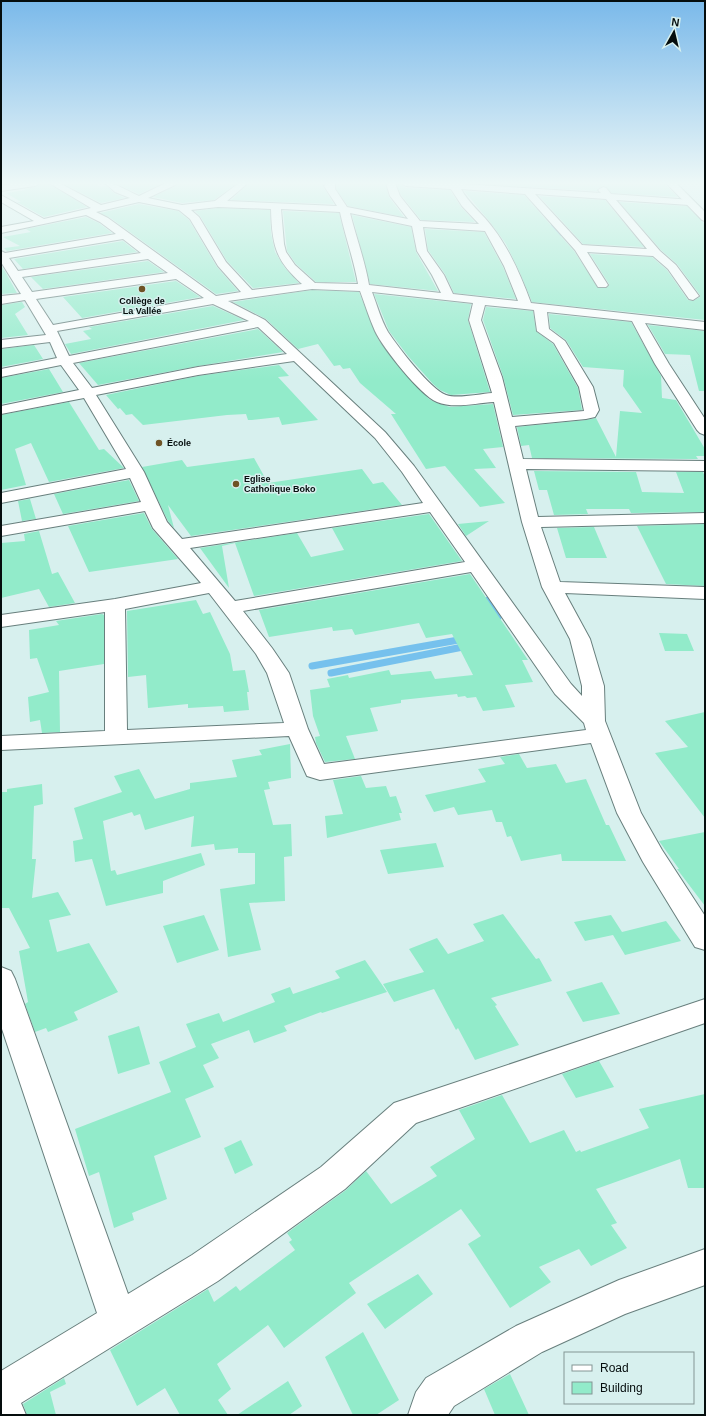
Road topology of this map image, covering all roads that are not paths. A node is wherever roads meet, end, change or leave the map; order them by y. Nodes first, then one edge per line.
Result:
1 (40, 249) edge
2 (142, 249) edge
3 (213, 249) edge
4 (278, 249) edge
5 (353, 249) edge
6 (422, 249) edge
7 (501, 249) edge
8 (580, 249) edge
9 (596, 249) edge
10 (653, 249) edge
11 (656, 253) junction
12 (2, 255) edge
13 (150, 255) junction
14 (15, 275) junction
15 (179, 275) junction
16 (602, 285) dead end
17 (312, 286) junction
18 (364, 288) junction
19 (249, 294) junction
20 (27, 296) junction
21 (693, 296) dead end
22 (449, 297) junction
23 (1, 300) edge
24 (214, 300) junction
25 (480, 301) junction
26 (533, 307) junction
27 (637, 320) junction
28 (261, 323) junction
29 (705, 326) edge
30 (52, 333) junction
31 (1, 344) edge
32 (296, 357) junction
33 (64, 360) junction
34 (1, 373) edge
35 (88, 394) junction
36 (500, 397) junction
37 (1, 410) edge
38 (506, 422) junction
39 (705, 430) edge
40 (516, 464) junction
41 (705, 466) edge
42 (136, 472) junction
43 (1, 498) edge
44 (151, 505) junction
45 (434, 506) junction
46 (705, 518) edge
47 (531, 522) junction
48 (1, 531) edge
49 (177, 545) junction
50 (476, 566) junction
51 (214, 586) junction
52 (552, 587) junction
53 (705, 592) edge
54 (115, 605) junction
55 (232, 607) junction
56 (1, 620) edge
57 (596, 728) junction
58 (297, 729) junction
59 (116, 738) junction
60 (1, 743) edge
61 (705, 939) edge
62 (1, 979) edge
63 (705, 1011) edge
64 (705, 1267) edge
65 (118, 1322) junction
66 (1, 1393) edge
67 (1, 1401) edge
68 (6, 1415) edge
69 (428, 1415) edge

1 - 12 street
2 - 13 street
3 - 19 street
4 - 17 street
5 - 18 street
6 - 22 street
7 - 26 street
8 - 16 street
9 - 11 street
10 - 11 street
11 - 21 street
12 - 14 street
13 - 14 street
13 - 15 street
14 - 20 street
15 - 20 street
15 - 24 street
17 - 18 street
17 - 19 street
18 - 22 street
18 - 36 street
19 - 24 street
20 - 23 street
20 - 30 street
22 - 25 street
24 - 28 street
24 - 30 street
25 - 26 street
25 - 36 street
26 - 27 street
26 - 38 street
27 - 29 street
27 - 39 street
28 - 32 street
28 - 33 street
30 - 31 street
30 - 33 street
32 - 35 street
32 - 45 street
33 - 34 street
33 - 35 street
35 - 37 street
35 - 42 street
36 - 38 street
38 - 40 street
40 - 41 street
40 - 47 street
42 - 43 street
42 - 44 street
44 - 48 street
44 - 49 street
45 - 49 street
45 - 50 street
46 - 47 street
47 - 52 street
49 - 51 street
50 - 55 street
50 - 57 street
51 - 54 street
51 - 55 street
52 - 53 street
52 - 57 street
54 - 56 street
54 - 59 street
55 - 58 street
57 - 58 street
57 - 61 street
58 - 59 street
59 - 60 street
62 - 65 street
63 - 65 street
64 - 69 street
65 - 66 street
67 - 68 street

